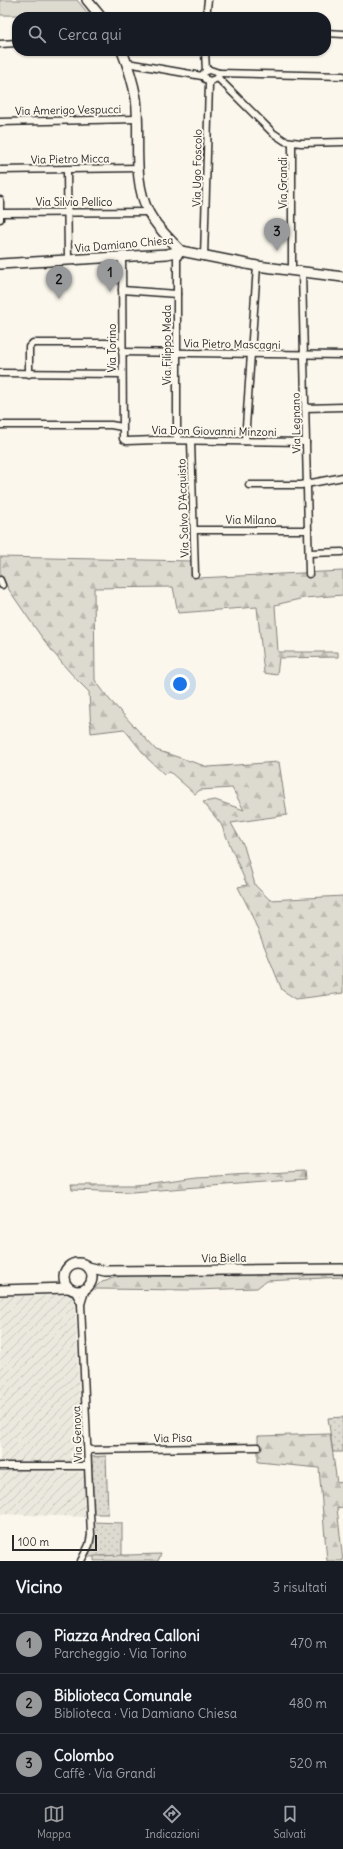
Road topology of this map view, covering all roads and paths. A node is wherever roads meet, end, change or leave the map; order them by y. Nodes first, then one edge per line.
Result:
1 (87, 0) edge
2 (208, 0) edge
3 (97, 12) edge
4 (207, 12) edge
5 (331, 33) edge
6 (343, 34) edge
7 (12, 43) edge
8 (0, 44) edge
9 (124, 56) edge
10 (205, 56) edge
11 (127, 63) junction
12 (204, 73) junction
13 (219, 76) junction
14 (343, 76) edge
15 (210, 81) junction
16 (137, 119) junction
17 (0, 122) edge
18 (343, 142) edge
19 (292, 143) junction
20 (139, 168) junction
21 (0, 170) edge
22 (67, 170) junction
23 (0, 200) edge
24 (148, 212) junction
25 (0, 213) edge
26 (68, 213) junction
27 (0, 219) edge
28 (181, 251) junction
29 (122, 256) junction
30 (204, 257) junction
31 (68, 260) junction
32 (0, 264) edge
33 (257, 266) junction
34 (292, 270) junction
35 (302, 271) junction
36 (343, 277) edge
37 (122, 290) junction
38 (177, 294) junction
39 (122, 343) junction
40 (122, 352) junction
41 (177, 353) junction
42 (304, 354) junction
43 (251, 355) junction
44 (343, 355) edge
45 (0, 373) edge
46 (29, 374) junction
47 (122, 374) junction
48 (343, 407) edge
49 (305, 408) junction
50 (0, 425) edge
51 (122, 427) junction
52 (123, 438) joint
53 (178, 440) junction
54 (191, 441) junction
55 (244, 441) junction
56 (306, 442) junction
57 (343, 477) edge
58 (307, 483) junction
59 (249, 485) dead end
60 (194, 530) junction
61 (308, 530) junction
62 (342, 552) edge
63 (309, 553) junction
64 (195, 574) dead end
65 (309, 574) dead end
66 (88, 1267) junction
67 (343, 1269) edge
68 (105, 1271) junction
69 (64, 1273) junction
70 (92, 1280) junction
71 (86, 1288) junction
72 (47, 1289) junction
73 (72, 1289) junction
74 (0, 1290) edge
75 (81, 1304) junction
76 (258, 1447) dead end
77 (88, 1450) junction
78 (0, 1466) edge
79 (88, 1466) junction
80 (81, 1561) edge

1 - 3 street
2 - 4 street
5 - 6 street
7 - 8 street
9 - 11 street
10 - 12 street
11 - 12 street
11 - 16 street
12 - 13 street
12 - 15 street
13 - 14 street
13 - 15 street
13 - 19 street
15 - 30 street, Via Ugo Foscolo
16 - 17 street, Via Amerigo Vespucci
16 - 20 street
18 - 19 street
19 - 34 street, Via Grandi
20 - 22 street, Via Pietro Micca
20 - 24 street
21 - 22 street, Via Pietro Micca
22 - 26 street
23 - 25 street
24 - 26 street, Via Silvio Pellico
24 - 28 street
25 - 26 street, Via Silvio Pellico
25 - 27 street
26 - 31 street
28 - 29 street, Via Damiano Chiesa
28 - 30 street, Via Damiano Chiesa
28 - 38 street, Via Filippo Meda
29 - 31 street, Via Damiano Chiesa
29 - 37 street, Via Torino
30 - 33 street, Via Damiano Chiesa
31 - 32 street, Via Damiano Chiesa
33 - 34 street, Via Damiano Chiesa
33 - 43 street
34 - 35 street, Via Damiano Chiesa
35 - 36 street, Via Damiano Chiesa
35 - 42 street, Via Legnano
37 - 38 street
37 - 39 street, Via Torino
38 - 41 street, Via Filippo Meda
39 - 40 street, Via Torino
39 - 46 street
40 - 41 street, Via Pietro Mascagni
40 - 47 street, Via Torino
41 - 43 street, Via Pietro Mascagni
41 - 53 street, Via Filippo Meda
42 - 43 street, Via Pietro Mascagni
42 - 44 street, Via Pietro Mascagni
42 - 49 street, Via Legnano
43 - 55 street
45 - 46 street
46 - 47 street
47 - 51 street, Via Torino
48 - 49 street
49 - 56 street, Via Legnano
50 - 51 street
51 - 52 street, Via Torino
52 - 53 street, Via Don Giovanni Minzoni
53 - 54 street, Via Don Giovanni Minzoni
54 - 55 street, Via Don Giovanni Minzoni
54 - 60 street, Via Salvo D'Acquisto
55 - 56 street, Via Don Giovanni Minzoni
56 - 58 street, Via Legnano
57 - 58 street
58 - 59 street
58 - 61 street, Via Legnano
60 - 61 street, Via Milano
60 - 64 street, Via Salvo D'Acquisto
61 - 63 street, Via Legnano
62 - 63 street
63 - 65 street, Via Legnano
66 - 68 street, Via Biella
66 - 69 street
66 - 70 street
67 - 68 street, Via Biella
68 - 70 street
69 - 72 street
69 - 73 street
70 - 71 street
71 - 73 street
71 - 75 street, Via Genova
72 - 73 street
72 - 74 street
73 - 75 street, Via Genova
75 - 77 street, Via Genova
76 - 77 street, Via Pisa
77 - 79 street, Via Genova
78 - 79 street
79 - 80 street, Via Genova

